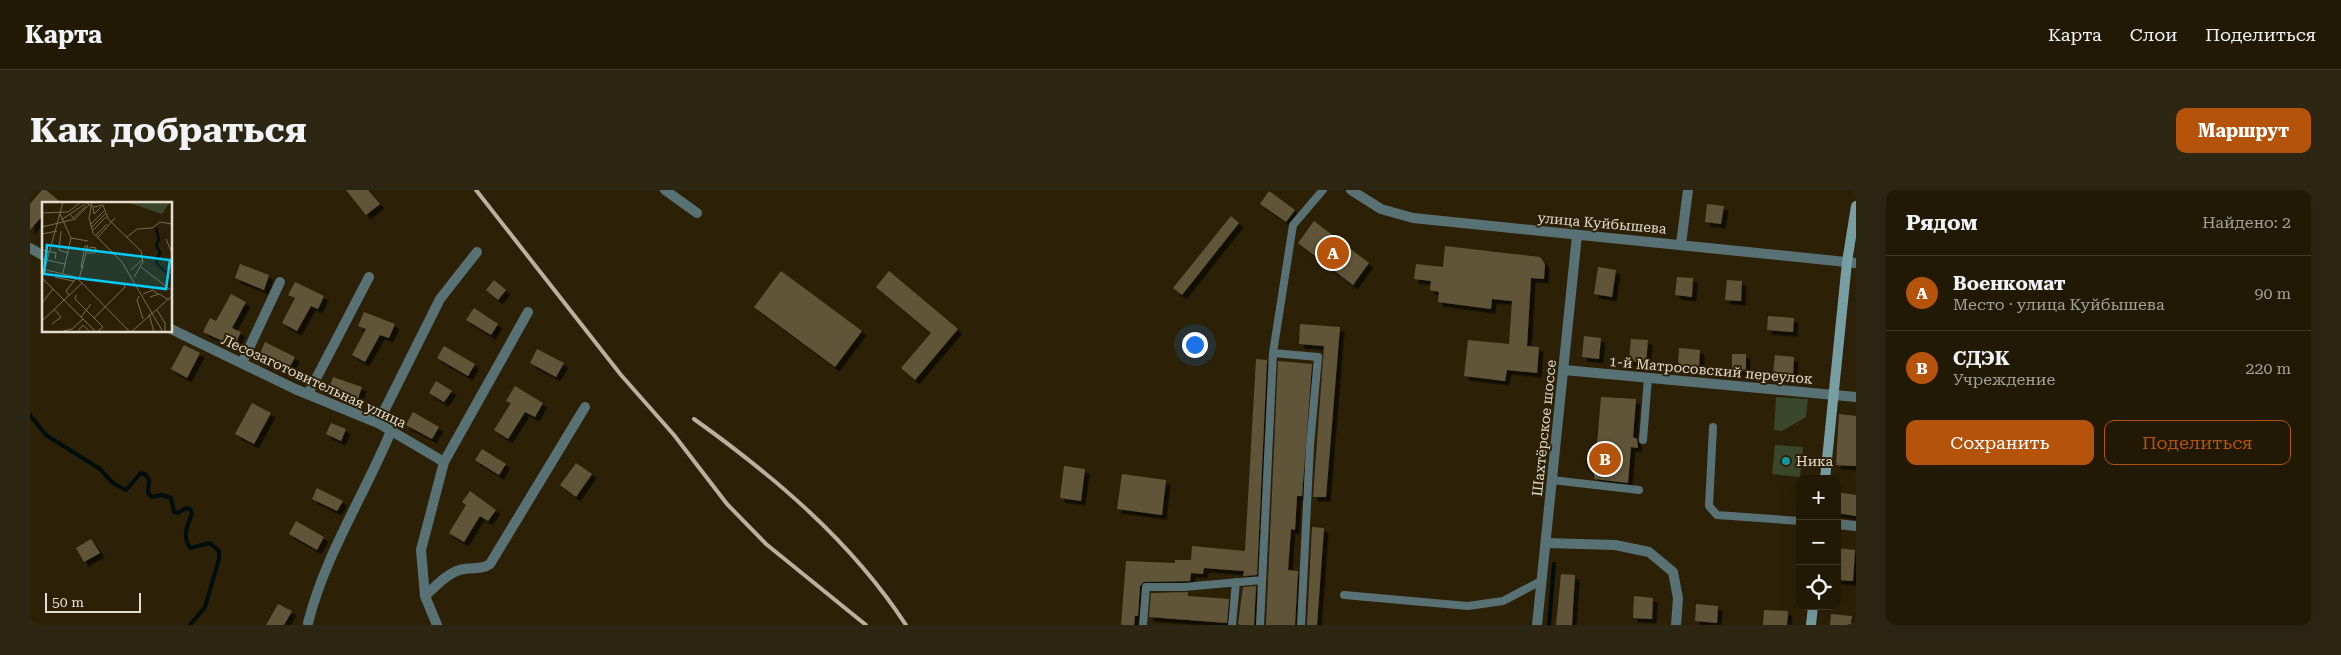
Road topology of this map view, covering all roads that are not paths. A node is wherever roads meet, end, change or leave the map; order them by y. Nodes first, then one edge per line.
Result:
1 (665, 190) edge
2 (1323, 190) edge
3 (1351, 190) edge
4 (1688, 190) edge
5 (1856, 206) edge
6 (696, 213) dead end
7 (1577, 234) junction
8 (1681, 244) junction
9 (30, 248) edge
10 (477, 252) dead end
11 (42, 255) edge
12 (1852, 262) edge
13 (369, 278) dead end
14 (280, 282) dead end
15 (528, 312) dead end
16 (172, 329) edge
17 (1273, 353) junction
18 (242, 364) junction
19 (1564, 370) junction
20 (1648, 378) junction
21 (308, 394) junction
22 (1832, 395) junction
23 (1856, 397) edge
24 (585, 407) dead end
25 (378, 423) junction
26 (1712, 428) dead end
27 (391, 431) junction
28 (1643, 440) dead end
29 (444, 462) junction
30 (1825, 475) edge
31 (1552, 480) junction
32 (1639, 490) dead end
33 (1796, 521) edge
34 (1841, 524) edge
35 (1856, 526) edge
36 (1546, 542) junction
37 (1262, 580) junction
38 (1541, 581) junction
39 (1236, 582) junction
40 (1344, 595) dead end
41 (425, 596) junction
42 (1813, 610) edge
43 (308, 623) dead end
44 (437, 625) edge
45 (1143, 625) edge
46 (1232, 625) edge
47 (1260, 625) edge
48 (1301, 625) edge
49 (1537, 625) edge
50 (1676, 625) edge
51 (1811, 625) edge

1 - 6 street
2 - 17 lane
3 - 7 street, улица Куйбышева
4 - 8 street
5 - 12 main road
7 - 8 street, улица Куйбышева
7 - 19 street, Шахтёрское шоссе
8 - 12 street, улица Куйбышева
9 - 11 street
10 - 25 street
12 - 22 main road
13 - 21 street
14 - 18 street
15 - 29 street
16 - 18 street, Лесозаготовительная улица
17 - 37 lane
17 - 48 lane
18 - 21 street, Лесозаготовительная улица
19 - 20 street, 1-й Матросовский переулок
19 - 31 street, Шахтёрское шоссе
20 - 22 street, 1-й Матросовский переулок
20 - 28 lane
21 - 25 street, Лесозаготовительная улица
22 - 23 street, 1-й Матросовский переулок
22 - 30 main road
24 - 41 street
25 - 27 street, Лесозаготовительная улица
26 - 33 lane
27 - 29 street, Лесозаготовительная улица
27 - 43 street
29 - 41 street
31 - 32 lane
31 - 36 street, Шахтёрское шоссе
34 - 35 street
36 - 38 street, Шахтёрское шоссе
36 - 50 street
37 - 39 lane
37 - 47 lane
38 - 40 lane
38 - 49 street, Шахтёрское шоссе
39 - 45 lane
39 - 46 lane
41 - 44 street
42 - 51 main road

